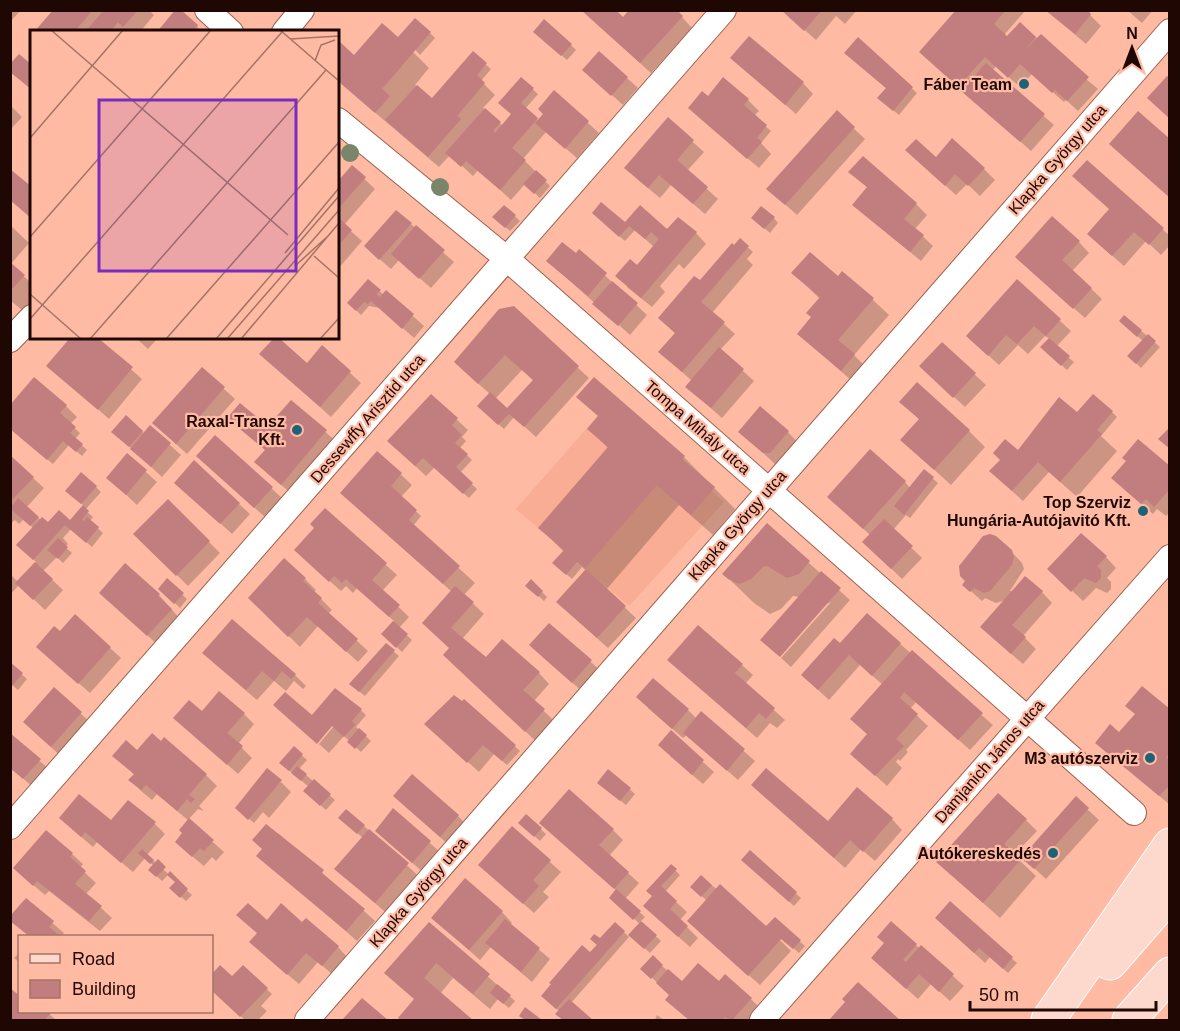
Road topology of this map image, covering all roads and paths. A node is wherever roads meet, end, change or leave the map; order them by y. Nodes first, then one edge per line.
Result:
1 (207, 10) edge
2 (302, 10) edge
3 (724, 10) edge
4 (229, 30) edge
5 (286, 30) edge
6 (1170, 32) edge
7 (339, 121) edge
8 (506, 258) junction
9 (30, 319) edge
10 (10, 340) edge
11 (768, 489) junction
12 (1170, 557) edge
13 (1027, 719) junction
14 (1134, 813) dead end
15 (10, 827) edge
16 (1170, 845) edge
17 (1170, 894) edge
18 (1170, 974) edge
19 (1170, 1008) edge
20 (306, 1020) edge
21 (762, 1020) edge
22 (1048, 1020) edge
23 (1061, 1020) edge
24 (1129, 1020) edge
25 (1156, 1020) edge

1 - 4 street
2 - 5 street
3 - 8 street, Dessewffy Arisztid utca
6 - 11 street, Klapka György utca
7 - 8 street, Tompa Mihály utca
8 - 11 street, Tompa Mihály utca
8 - 15 street, Dessewffy Arisztid utca
9 - 10 street
11 - 13 street, Tompa Mihály utca
11 - 20 street, Klapka György utca
12 - 13 street, Damjanich János utca
13 - 14 street, Tompa Mihály utca
13 - 21 street, Damjanich János utca
16 - 22 main road
17 - 23 main road
18 - 24 main road
19 - 25 main road

